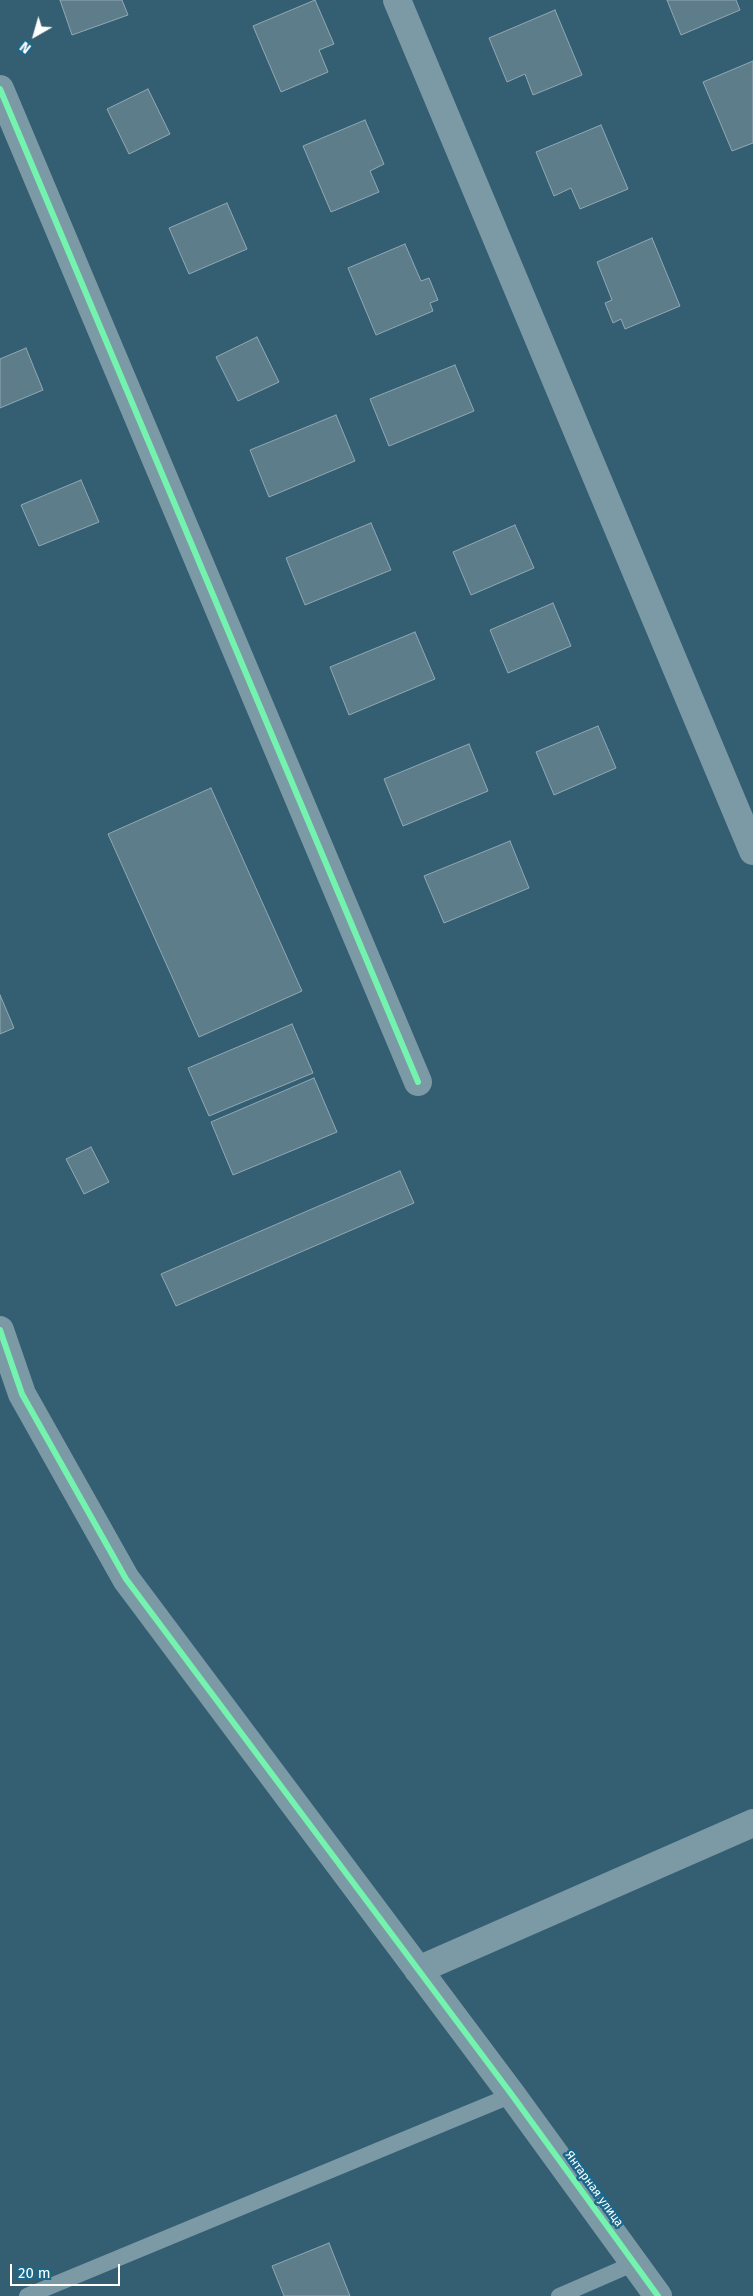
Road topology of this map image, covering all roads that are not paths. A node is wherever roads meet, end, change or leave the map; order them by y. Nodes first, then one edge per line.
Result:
1 (397, 0) edge
2 (0, 89) edge
3 (753, 851) edge
4 (418, 1082) dead end
5 (0, 1330) edge
6 (753, 1823) edge
7 (418, 1970) junction
8 (512, 2095) junction
9 (635, 2264) junction
10 (26, 2296) edge
11 (559, 2296) edge
12 (658, 2296) edge

1 - 3 street
2 - 4 street
5 - 7 street, Янтарная улица
6 - 7 street
7 - 8 street, Янтарная улица
8 - 9 street, Янтарная улица
8 - 10 lane
9 - 11 lane
9 - 12 street, Янтарная улица

